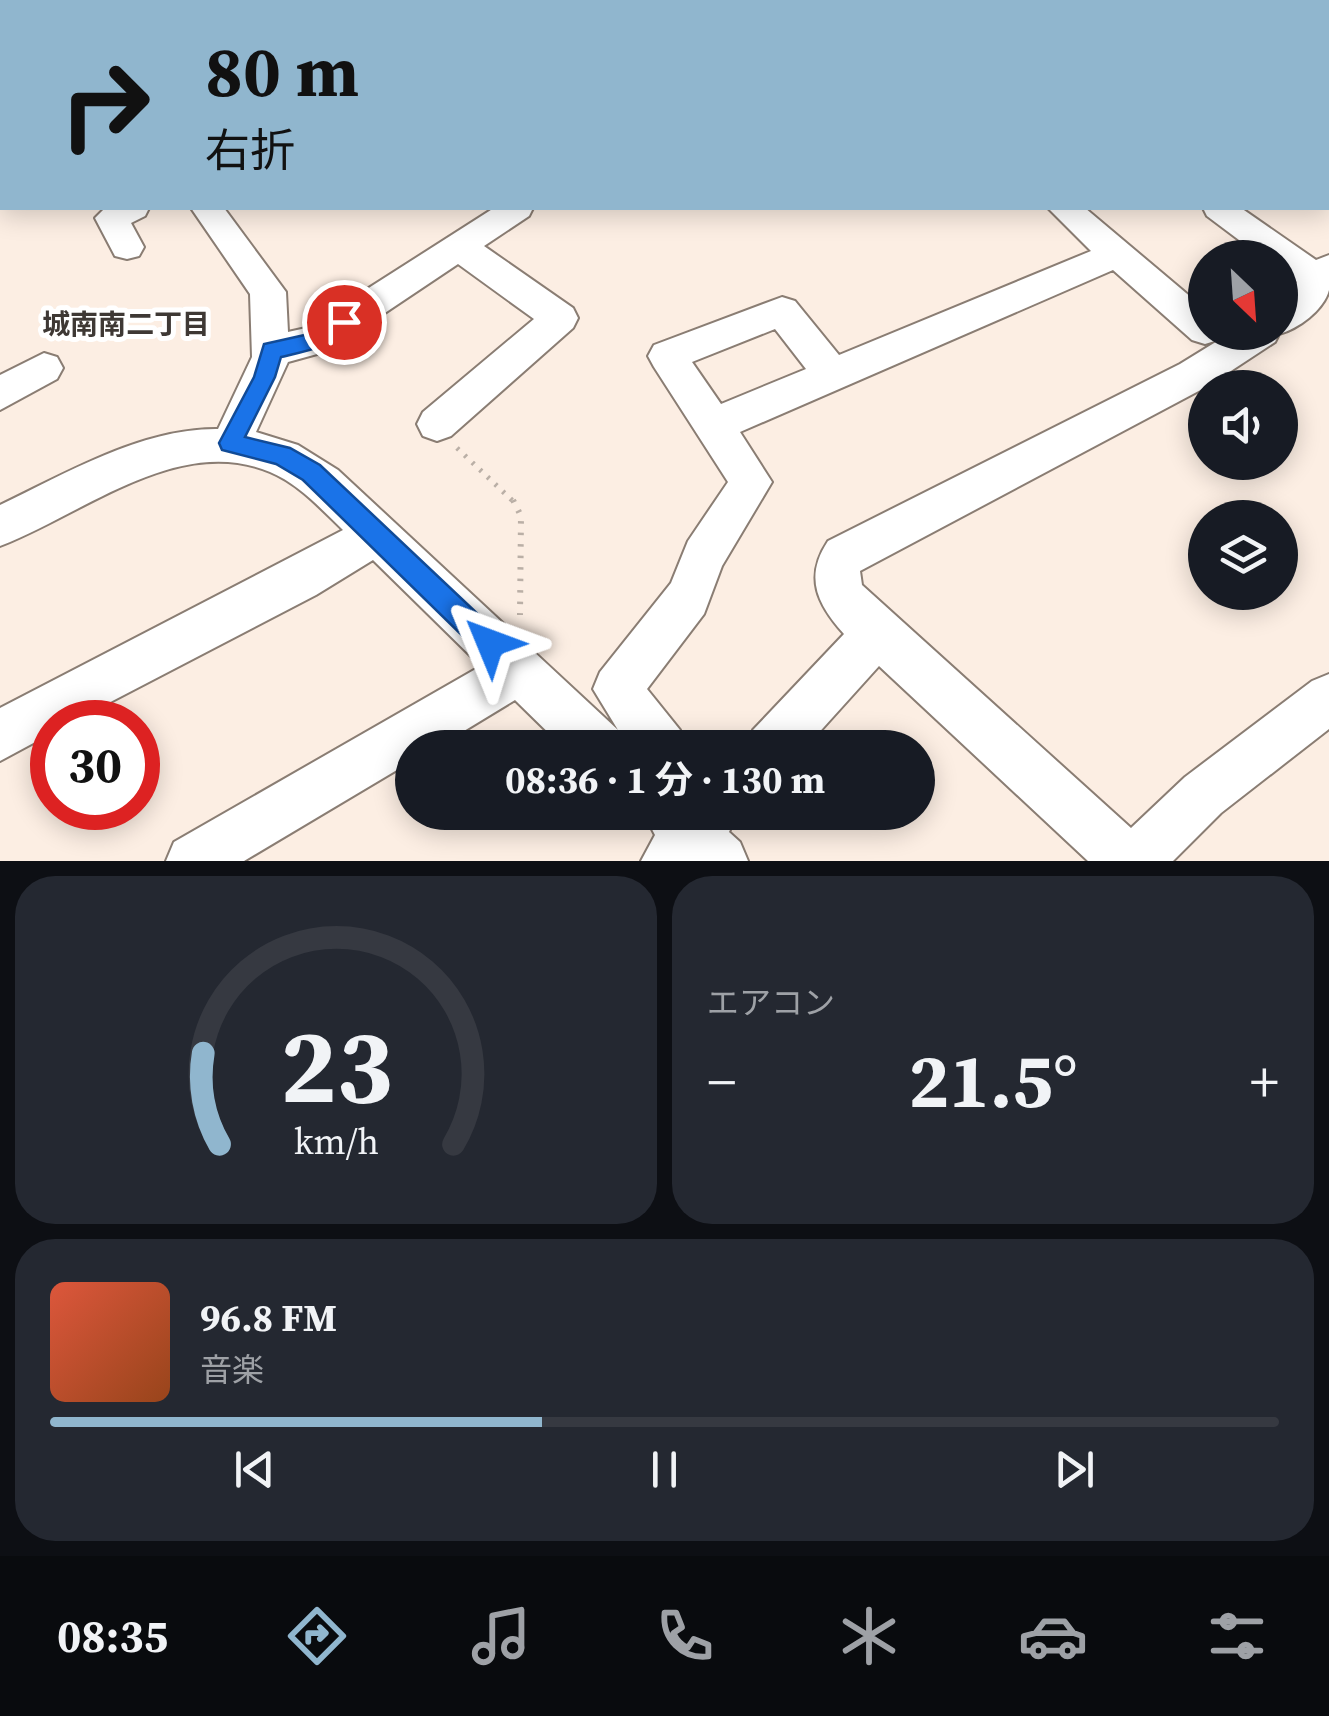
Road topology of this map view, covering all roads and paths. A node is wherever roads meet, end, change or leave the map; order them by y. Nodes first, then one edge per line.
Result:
1 (129, 210) edge
2 (209, 210) edge
3 (510, 210) edge
4 (1066, 210) edge
5 (1222, 210) edge
6 (126, 247) dead end
7 (460, 248) junction
8 (1117, 254) junction
9 (1323, 274) edge
10 (1298, 305) edge
11 (1188, 308) edge
12 (272, 350) junction
13 (1215, 350) edge
14 (44, 368) dead end
15 (834, 376) junction
16 (0, 394) edge
17 (437, 424) joint
18 (716, 424) junction
19 (230, 443) junction
20 (0, 526) edge
21 (374, 533) junction
22 (876, 633) junction
23 (518, 671) junction
24 (1329, 698) edge
25 (581, 730) edge
26 (648, 730) edge
27 (788, 730) edge
28 (0, 736) edge
29 (193, 861) edge
30 (1131, 861) edge

1 - 6 street
2 - 12 street
3 - 7 street
4 - 8 street
5 - 9 street
7 - 12 street
7 - 17 street
8 - 11 street
8 - 15 street
9 - 10 street
12 - 19 street
13 - 22 street
14 - 16 street
15 - 18 street
15 - 18 street
17 - 23 path
18 - 26 street
19 - 20 street
19 - 21 street
21 - 23 street
21 - 28 street
22 - 27 street
22 - 30 street
23 - 25 street
23 - 29 street
24 - 30 street

